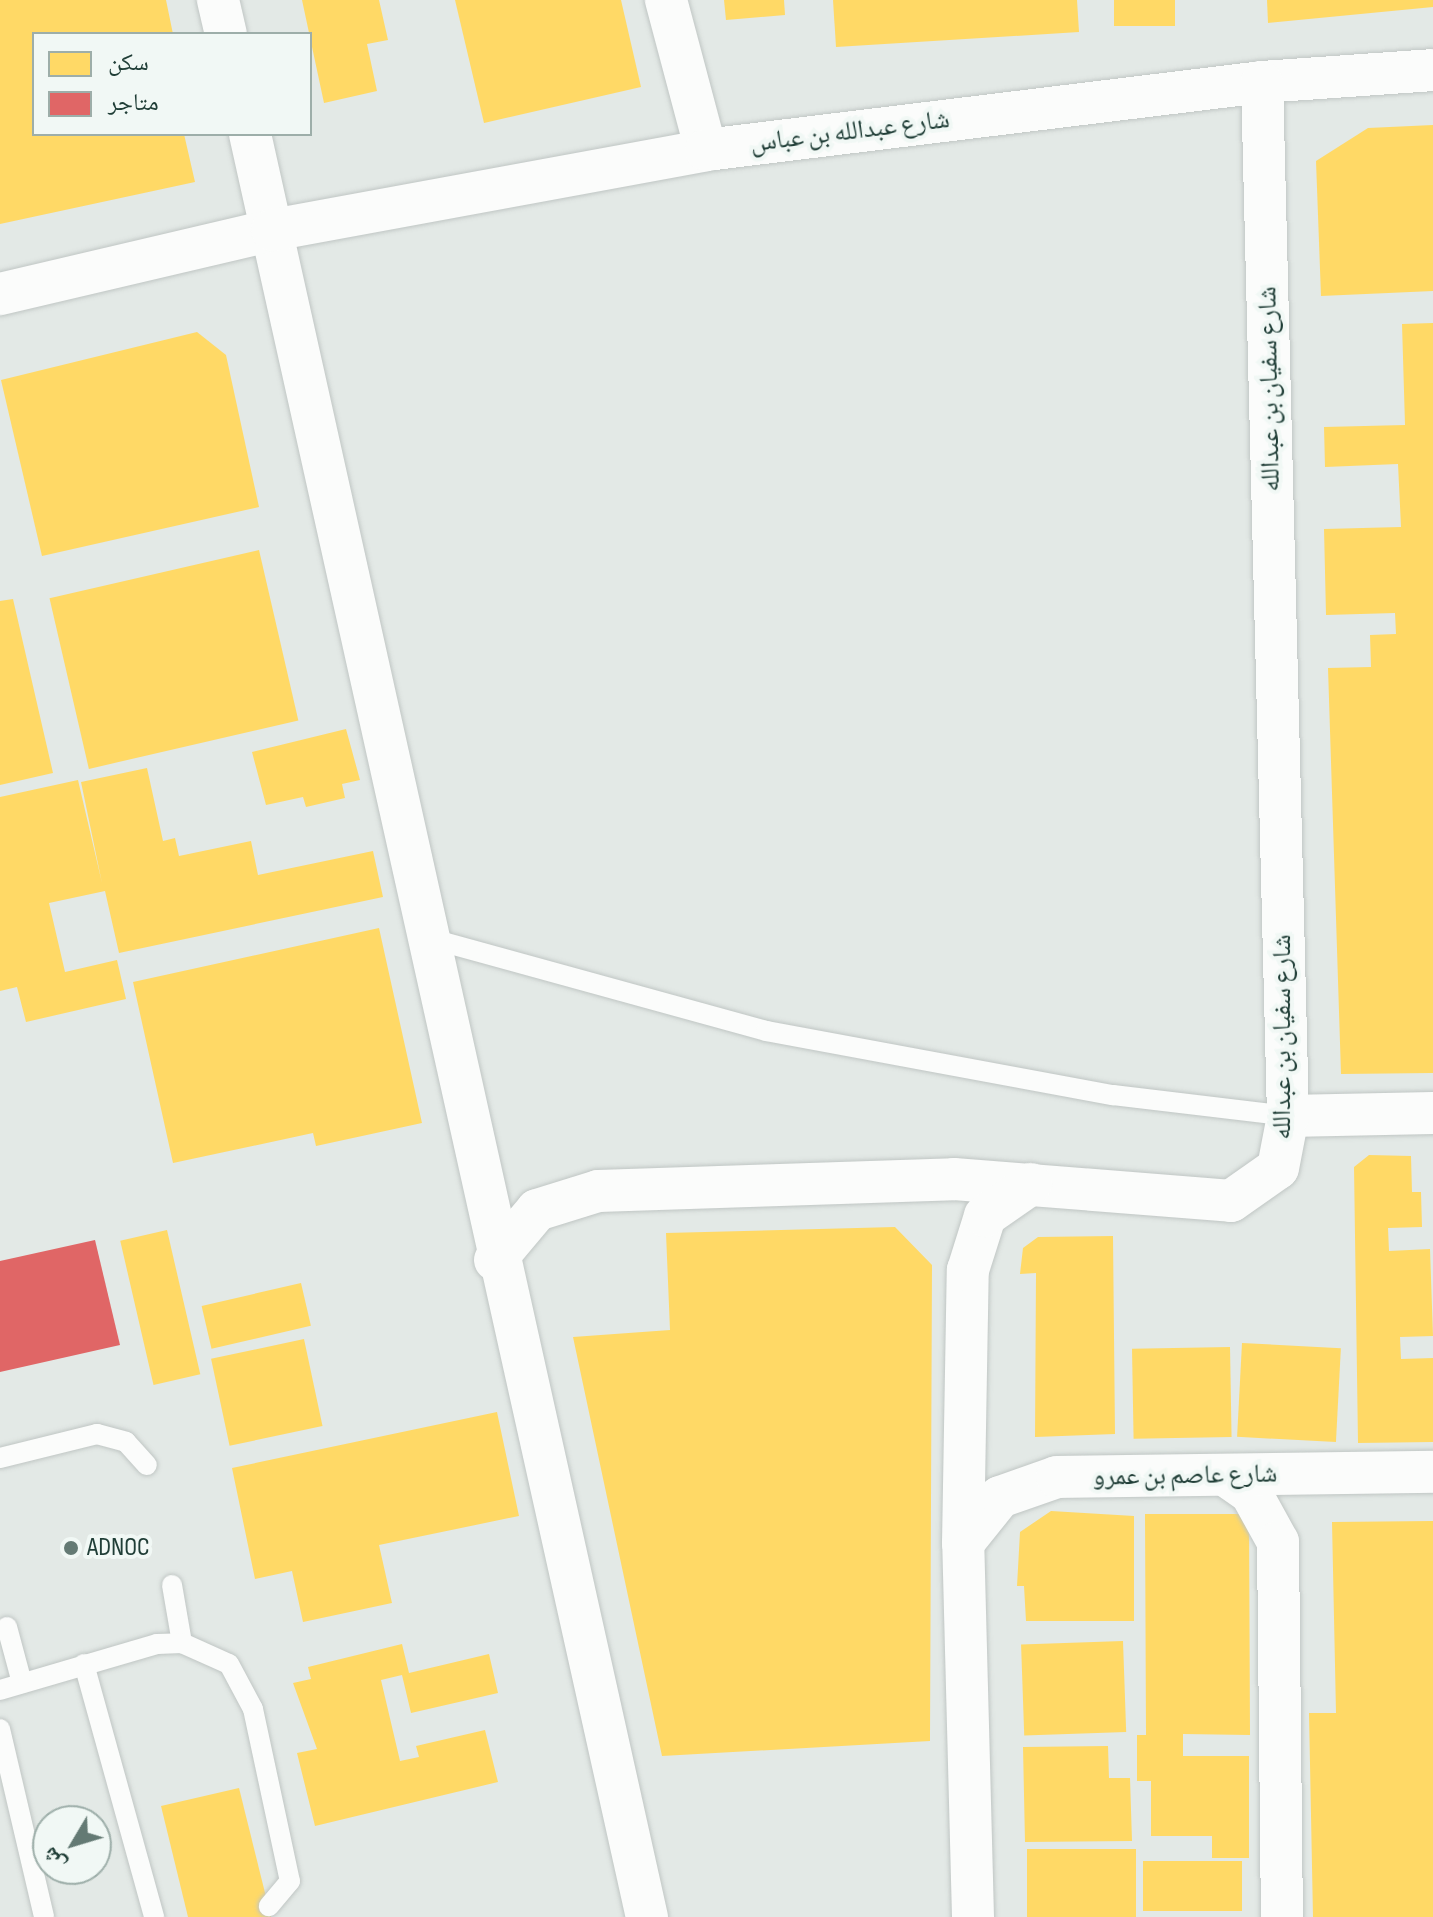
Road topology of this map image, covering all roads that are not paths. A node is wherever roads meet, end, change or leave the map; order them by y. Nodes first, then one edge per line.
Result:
1 (218, 0) edge
2 (666, 0) edge
3 (226, 32) edge
4 (1433, 70) edge
5 (1262, 82) junction
6 (250, 136) edge
7 (706, 150) junction
8 (272, 230) junction
9 (0, 294) edge
10 (425, 937) junction
11 (1433, 1113) edge
12 (1288, 1116) junction
13 (1031, 1184) junction
14 (495, 1260) junction
15 (0, 1458) edge
16 (147, 1465) dead end
17 (1433, 1472) edge
18 (1228, 1477) junction
19 (963, 1543) junction
20 (172, 1585) dead end
21 (7, 1627) dead end
22 (182, 1643) junction
23 (84, 1664) junction
24 (22, 1683) junction
25 (0, 1690) edge
26 (0, 1729) edge
27 (269, 1906) dead end
28 (44, 1917) edge
29 (154, 1917) edge
30 (647, 1917) edge
31 (973, 1917) edge
32 (1282, 1917) edge

1 - 3 street
2 - 7 street
4 - 5 street, شارع عبدالله بن عباس
5 - 7 street, شارع عبدالله بن عباس
5 - 12 street, شارع سفيان بن عبدالله
6 - 8 street
7 - 8 street, شارع عبدالله بن عباس
8 - 9 street, شارع عبدالله بن عباس
8 - 10 street
10 - 12 lane
10 - 14 street
11 - 12 street
12 - 13 street, شارع سفيان بن عبدالله
13 - 14 street, شارع سفيان بن عبدالله
13 - 19 street
14 - 30 street
15 - 16 lane
17 - 18 street, شارع عاصم بن عمرو
18 - 19 street, شارع عاصم بن عمرو
18 - 32 street
19 - 31 street
20 - 22 lane
21 - 24 lane
22 - 23 lane
22 - 27 lane
23 - 24 lane
23 - 29 lane
24 - 25 lane
26 - 28 lane

